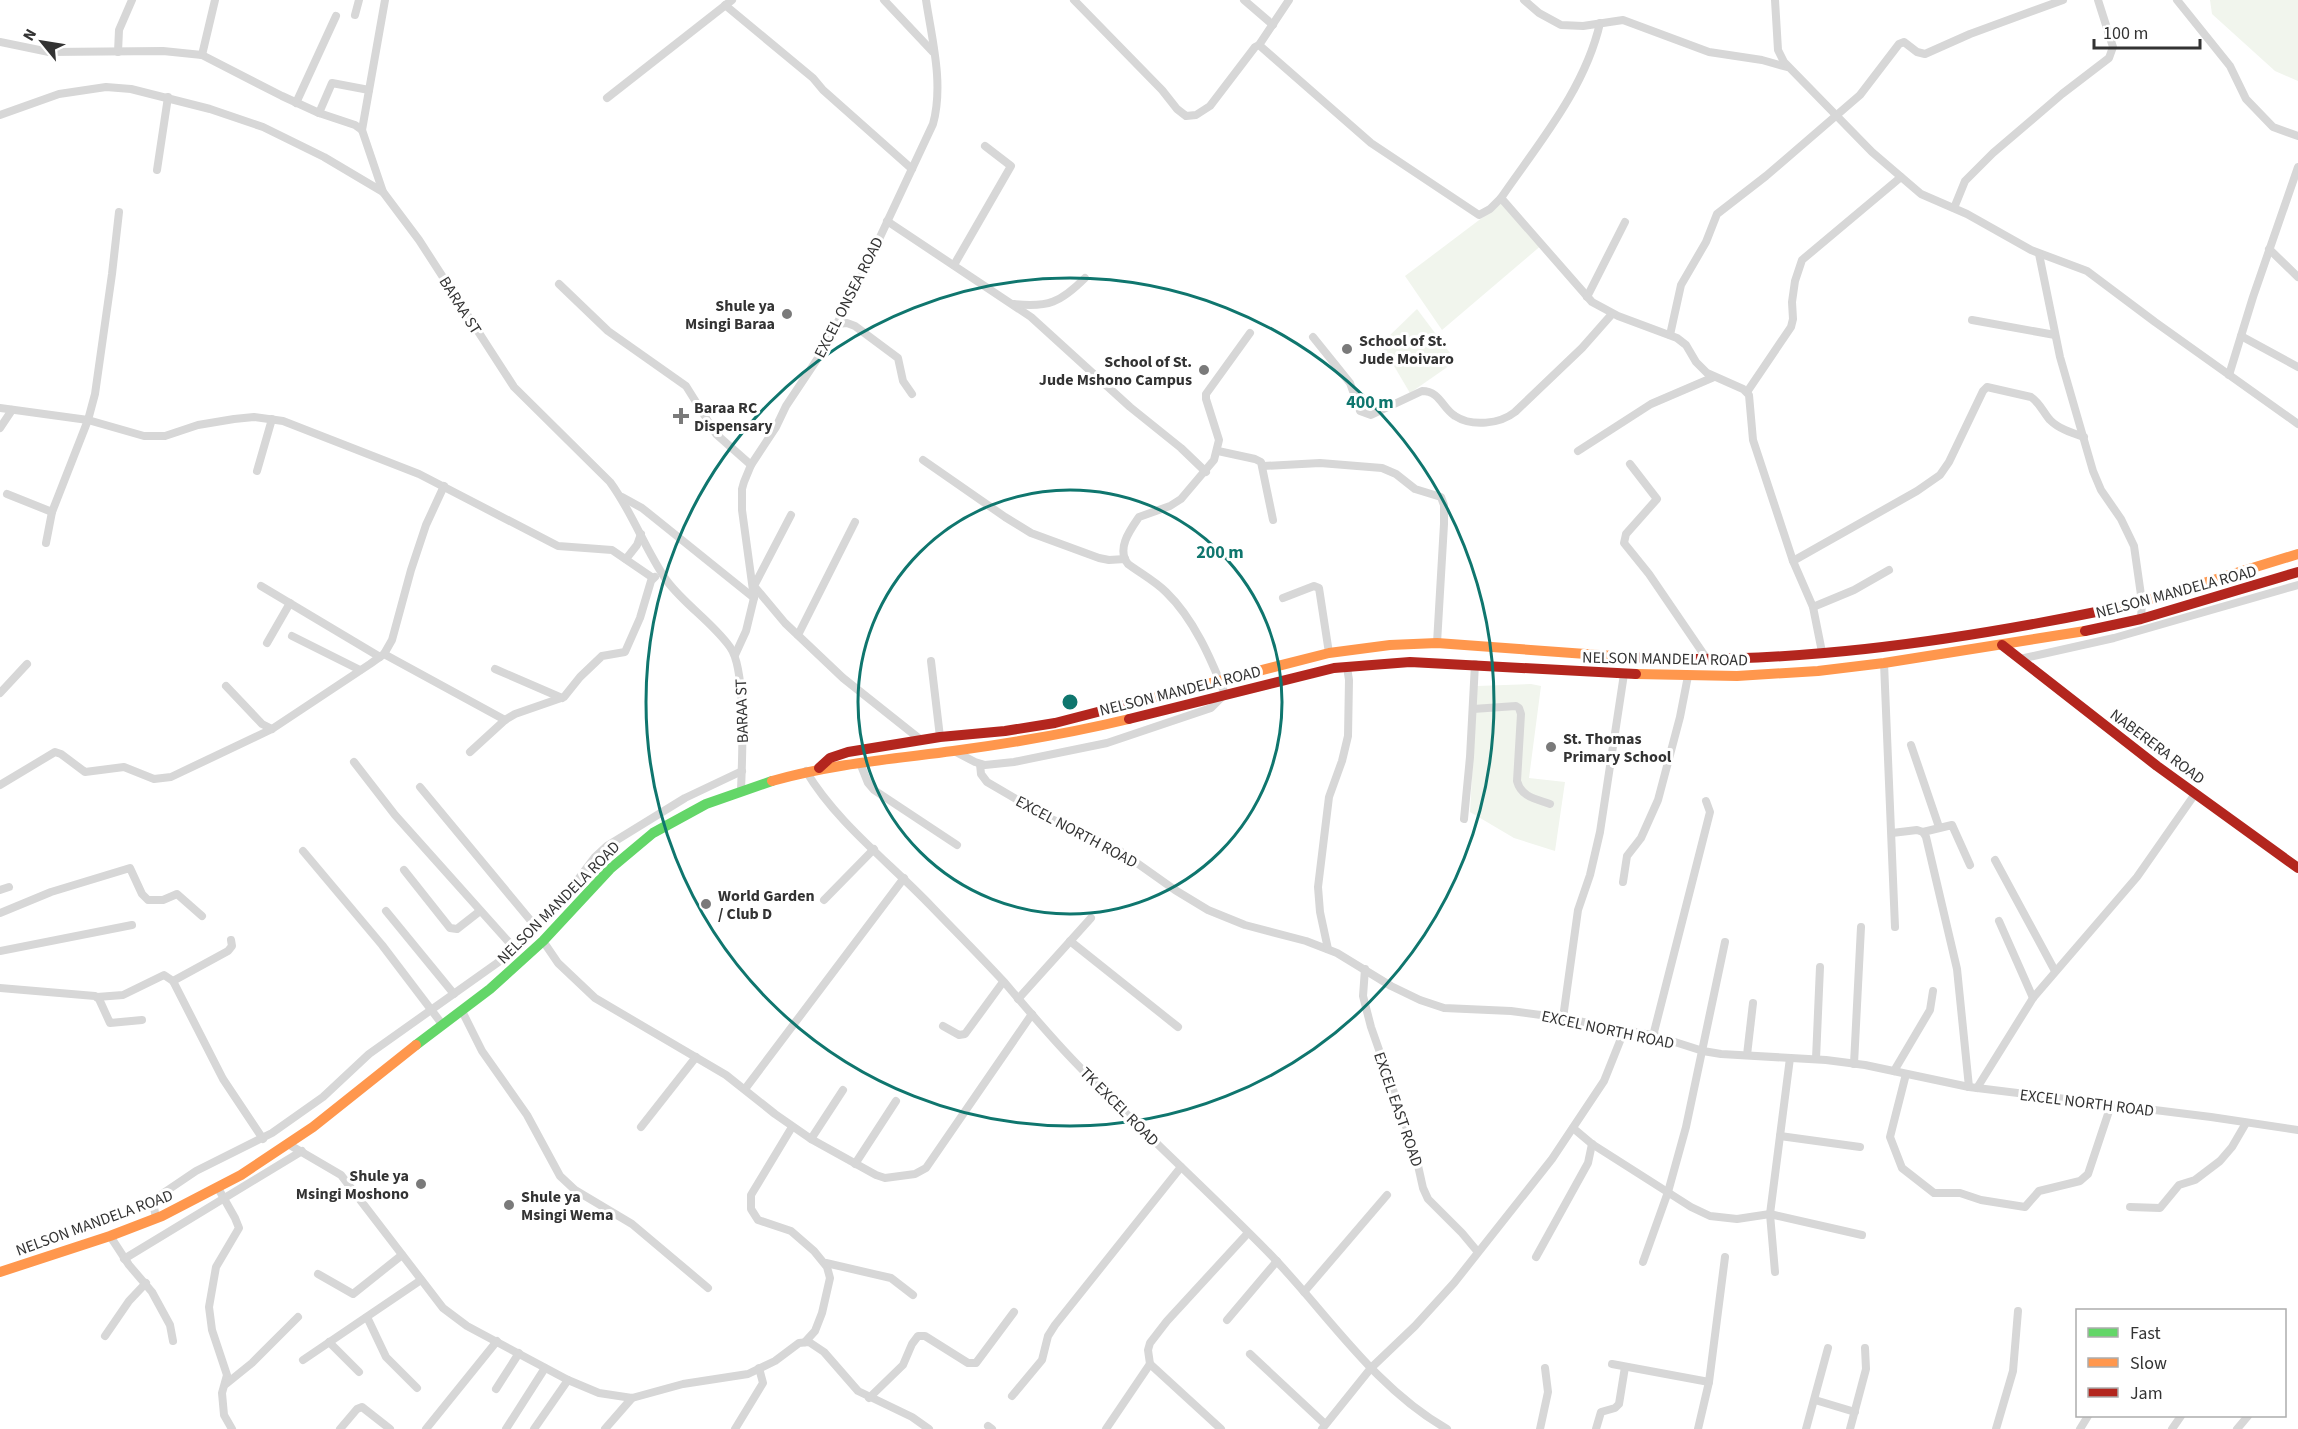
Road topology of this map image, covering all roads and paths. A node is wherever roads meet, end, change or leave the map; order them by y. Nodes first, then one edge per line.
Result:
1 (132, 0) edge
2 (215, 0) edge
3 (359, 0) edge
4 (385, 0) edge
5 (884, 0) edge
6 (926, 0) edge
7 (1074, 0) edge
8 (1244, 0) edge
9 (1289, 0) edge
10 (1524, 0) edge
11 (1775, 0) edge
12 (2064, 0) edge
13 (2098, 0) edge
14 (2177, 0) edge
15 (728, 2) edge
16 (355, 15) dead end
17 (336, 16) dead end
18 (1600, 23) junction
19 (1273, 25) junction
20 (0, 42) edge
21 (1259, 45) junction
22 (118, 52) junction
23 (933, 52) junction
24 (202, 55) junction
25 (1788, 68) junction
26 (369, 90) junction
27 (168, 97) junction
28 (607, 98) dead end
29 (296, 103) junction
30 (319, 113) junction
31 (0, 115) edge
32 (1835, 115) junction
33 (362, 130) junction
34 (2298, 136) edge
35 (985, 146) dead end
36 (2298, 167) edge
37 (912, 169) junction
38 (157, 170) dead end
39 (1901, 177) junction
40 (2295, 182) edge
41 (383, 192) junction
42 (1501, 198) junction
43 (1954, 208) junction
44 (119, 212) dead end
45 (887, 221) junction
46 (1625, 222) dead end
47 (2269, 249) junction
48 (2039, 254) junction
49 (954, 265) junction
50 (2298, 277) edge
51 (1086, 278) dead end
52 (559, 284) dead end
53 (1587, 297) junction
54 (1013, 304) junction
55 (1612, 314) junction
56 (1972, 321) dead end
57 (837, 324) junction
58 (1250, 333) dead end
59 (1670, 335) junction
60 (2055, 335) junction
61 (2241, 336) junction
62 (1313, 337) dead end
63 (2298, 367) edge
64 (2229, 375) junction
65 (1714, 376) junction
66 (1747, 392) junction
67 (912, 394) dead end
68 (0, 408) edge
69 (12, 410) junction
70 (272, 419) junction
71 (88, 420) junction
72 (2298, 424) edge
73 (0, 428) edge
74 (2084, 437) junction
75 (1218, 451) junction
76 (1578, 451) dead end
77 (923, 460) dead end
78 (1630, 464) dead end
79 (751, 465) junction
80 (1263, 466) junction
81 (257, 471) dead end
82 (1206, 472) junction
83 (444, 486) junction
84 (7, 494) dead end
85 (620, 496) junction
86 (52, 512) junction
87 (791, 515) dead end
88 (1273, 520) dead end
89 (855, 522) dead end
90 (641, 534) junction
91 (46, 543) dead end
92 (2298, 554) edge
93 (626, 559) junction
94 (1125, 559) junction
95 (1793, 561) junction
96 (1889, 570) dead end
97 (2298, 572) edge
98 (662, 573) junction
99 (653, 578) junction
100 (2298, 585) edge
101 (261, 586) dead end
102 (754, 586) junction
103 (754, 598) junction
104 (1283, 598) dead end
105 (2142, 602) junction
106 (290, 603) junction
107 (1813, 607) junction
108 (2142, 619) junction
109 (798, 635) junction
110 (292, 636) dead end
111 (267, 643) dead end
112 (1437, 643) junction
113 (2002, 645) junction
114 (1822, 652) junction
115 (1329, 653) junction
116 (382, 655) junction
117 (735, 655) junction
118 (1707, 659) junction
119 (2019, 659) junction
120 (932, 661) dead end
121 (1884, 663) junction
122 (27, 664) dead end
123 (1474, 664) junction
124 (1347, 666) junction
125 (495, 669) dead end
126 (360, 670) junction
127 (1624, 674) junction
128 (1688, 676) junction
129 (1220, 681) junction
130 (226, 686) dead end
131 (0, 693) edge
132 (1224, 694) junction
133 (562, 698) junction
134 (1473, 710) junction
135 (505, 720) junction
136 (272, 729) junction
137 (940, 737) junction
138 (921, 740) junction
139 (1911, 746) dead end
140 (954, 751) junction
141 (470, 753) dead end
142 (354, 762) dead end
143 (860, 763) junction
144 (980, 764) junction
145 (819, 768) junction
146 (742, 771) junction
147 (806, 771) junction
148 (0, 785) edge
149 (420, 787) dead end
150 (741, 791) junction
151 (2195, 794) junction
152 (1706, 801) dead end
153 (1550, 804) dead end
154 (1464, 819) dead end
155 (1939, 827) junction
156 (1923, 832) junction
157 (1892, 833) junction
158 (957, 845) dead end
159 (874, 849) junction
160 (303, 851) dead end
161 (1995, 860) dead end
162 (1970, 865) dead end
163 (2298, 868) edge
164 (404, 870) dead end
165 (904, 878) junction
166 (1623, 882) dead end
167 (9, 887) dead end
168 (0, 890) edge
169 (824, 900) dead end
170 (386, 911) dead end
171 (480, 911) junction
172 (0, 913) edge
173 (202, 916) dead end
174 (1091, 918) dead end
175 (1999, 921) dead end
176 (132, 925) dead end
177 (536, 927) junction
178 (1861, 927) dead end
179 (1895, 927) dead end
180 (231, 940) dead end
181 (543, 941) junction
182 (1070, 941) junction
183 (1725, 942) dead end
184 (515, 949) junction
185 (1328, 949) junction
186 (0, 951) edge
187 (1820, 967) dead end
188 (1365, 969) junction
189 (2055, 971) junction
190 (173, 981) junction
191 (1003, 982) junction
192 (0, 988) edge
193 (1933, 991) dead end
194 (454, 994) junction
195 (97, 997) junction
196 (2033, 998) junction
197 (1018, 999) junction
198 (1753, 1003) dead end
199 (432, 1008) junction
200 (462, 1011) junction
201 (1032, 1014) junction
202 (1563, 1018) junction
203 (142, 1020) dead end
204 (442, 1024) junction
205 (943, 1026) dead end
206 (1178, 1027) dead end
207 (1624, 1031) junction
208 (1653, 1036) junction
209 (1703, 1051) junction
210 (1747, 1055) junction
211 (696, 1057) junction
212 (1790, 1058) junction
213 (1816, 1059) junction
214 (1854, 1064) junction
215 (1894, 1071) junction
216 (1906, 1074) junction
217 (1973, 1088) junction
218 (745, 1089) junction
219 (843, 1090) dead end
220 (896, 1101) dead end
221 (2111, 1105) junction
222 (2246, 1123) junction
223 (641, 1126) dead end
224 (792, 1127) junction
225 (1573, 1128) junction
226 (2298, 1130) edge
227 (1780, 1136) junction
228 (263, 1139) junction
229 (811, 1140) junction
230 (288, 1144) junction
231 (1592, 1144) junction
232 (1860, 1147) dead end
233 (302, 1151) junction
234 (855, 1164) junction
235 (1181, 1167) junction
236 (218, 1188) junction
237 (1668, 1192) junction
238 (1387, 1195) dead end
239 (225, 1199) junction
240 (2130, 1208) dead end
241 (1770, 1215) junction
242 (156, 1218) junction
243 (1248, 1233) junction
244 (1862, 1235) dead end
245 (110, 1236) junction
246 (1478, 1251) junction
247 (402, 1255) junction
248 (1536, 1257) dead end
249 (1725, 1257) dead end
250 (124, 1259) junction
251 (1277, 1262) junction
252 (1643, 1262) dead end
253 (826, 1263) junction
254 (0, 1272) edge
255 (1775, 1272) dead end
256 (318, 1274) dead end
257 (421, 1280) junction
258 (146, 1283) junction
259 (708, 1288) dead end
260 (1304, 1292) junction
261 (913, 1295) dead end
262 (2018, 1311) dead end
263 (1014, 1312) dead end
264 (298, 1317) dead end
265 (367, 1317) junction
266 (1227, 1320) dead end
267 (105, 1336) dead end
268 (173, 1341) dead end
269 (497, 1341) junction
270 (328, 1342) junction
271 (805, 1342) junction
272 (1828, 1348) dead end
273 (1864, 1348) dead end
274 (519, 1353) junction
275 (1250, 1354) dead end
276 (303, 1359) dead end
277 (1150, 1364) junction
278 (1612, 1364) dead end
279 (1626, 1367) junction
280 (545, 1368) junction
281 (759, 1368) junction
282 (1371, 1368) junction
283 (1545, 1368) dead end
284 (359, 1371) dead end
285 (568, 1380) junction
286 (1709, 1382) junction
287 (226, 1384) junction
288 (417, 1388) dead end
289 (496, 1389) dead end
290 (1012, 1396) dead end
291 (632, 1398) junction
292 (869, 1398) junction
293 (1815, 1400) junction
294 (1855, 1412) junction
295 (2247, 1417) edge
296 (1324, 1427) edge
297 (232, 1429) edge
298 (340, 1429) edge
299 (390, 1429) edge
300 (426, 1429) edge
301 (506, 1429) edge
302 (534, 1429) edge
303 (605, 1429) edge
304 (735, 1429) edge
305 (928, 1429) edge
306 (1106, 1429) edge
307 (1221, 1429) edge
308 (1447, 1429) edge
309 (1540, 1429) edge
310 (1596, 1429) edge
311 (1698, 1429) edge
312 (1806, 1429) edge
313 (1850, 1429) edge
314 (1996, 1429) edge
315 (2237, 1429) edge

1 - 22 street
2 - 24 street
3 - 16 street
4 - 26 street
5 - 23 street
6 - 23 street, EXCEL ONSEA ROAD
7 - 21 street
8 - 19 street
9 - 19 street
10 - 18 street
11 - 25 street
12 - 32 street
13 - 43 street
14 - 34 street
15 - 28 street
15 - 37 street
17 - 29 street
18 - 25 street
18 - 42 street
19 - 21 street
20 - 22 street
21 - 42 street
22 - 24 street
23 - 37 street, EXCEL ONSEA ROAD
24 - 29 street
25 - 32 street
26 - 30 street
26 - 33 street
27 - 31 street
27 - 38 street
27 - 41 street
29 - 30 street
30 - 33 street
32 - 39 street
32 - 59 street
33 - 41 street, BARAA ST
35 - 49 street
36 - 40 street
37 - 45 street, EXCEL ONSEA ROAD
39 - 43 street
39 - 66 street
40 - 47 street
41 - 85 street, BARAA ST
42 - 53 street
43 - 48 street
44 - 71 street
45 - 49 street
45 - 57 street, EXCEL ONSEA ROAD
46 - 53 street
47 - 50 street
47 - 61 street
48 - 60 street
48 - 64 street
49 - 54 street
51 - 54 street
52 - 79 street
53 - 55 street
54 - 82 street
55 - 59 street
55 - 62 street
56 - 60 street
57 - 67 street
57 - 79 street, EXCEL ONSEA ROAD
58 - 75 street
59 - 65 street
60 - 74 street
61 - 63 street
61 - 64 street
64 - 72 street
65 - 66 street
65 - 76 street
66 - 95 street
68 - 69 street
69 - 71 street
69 - 73 street
70 - 71 street
70 - 81 street
70 - 83 street
71 - 86 street
74 - 95 street
74 - 105 street
75 - 80 street
75 - 82 street
77 - 94 street
78 - 118 street
79 - 102 street, EXCEL ONSEA ROAD
80 - 88 street
80 - 112 street
82 - 94 street
83 - 93 street
83 - 116 street
84 - 86 street
85 - 90 street, BARAA ST
85 - 103 street
86 - 91 street
87 - 102 street
89 - 109 street
90 - 93 street
90 - 98 street, BARAA ST
92 - 105 main road
93 - 99 street
94 - 129 street
95 - 107 street
96 - 107 street
97 - 108 main road, NELSON MANDELA ROAD
98 - 99 street
98 - 117 street, BARAA ST
99 - 133 street
100 - 119 street
101 - 106 street
102 - 103 street, EXCEL ONSEA ROAD
102 - 109 street
103 - 117 street, EXCEL ONSEA ROAD
104 - 115 street
105 - 108 street
105 - 114 main road
106 - 111 street
106 - 116 street
107 - 114 street
108 - 113 main road, NELSON MANDELA ROAD
109 - 138 street
110 - 126 street
112 - 115 main road
112 - 118 main road
113 - 119 main road, NABERERA ROAD
113 - 121 main road, NELSON MANDELA ROAD
114 - 118 main road
115 - 129 main road
116 - 126 street
116 - 135 street
117 - 146 street, BARAA ST
119 - 151 main road, NABERERA ROAD
120 - 137 street
121 - 128 main road, NELSON MANDELA ROAD
121 - 157 street
122 - 131 street
123 - 124 main road, NELSON MANDELA ROAD
123 - 127 main road, NELSON MANDELA ROAD
123 - 134 street
124 - 132 main road, NELSON MANDELA ROAD
124 - 185 street
125 - 133 street
126 - 136 street
127 - 128 main road, NELSON MANDELA ROAD
127 - 202 street
128 - 166 street
129 - 132 street
129 - 137 main road
130 - 136 street
132 - 140 main road, NELSON MANDELA ROAD
132 - 144 street
133 - 135 street
134 - 153 street
134 - 154 street
135 - 141 street
136 - 148 street
137 - 138 main road
138 - 145 main road
139 - 155 street
140 - 143 main road, NELSON MANDELA ROAD
140 - 144 street
142 - 171 street
143 - 145 main road, NELSON MANDELA ROAD
143 - 158 street
144 - 185 street, EXCEL NORTH ROAD
145 - 147 main road, NELSON MANDELA ROAD
146 - 150 street, BARAA ST
146 - 177 street
147 - 150 main road, NELSON MANDELA ROAD
147 - 159 street, TK EXCEL ROAD
149 - 177 street
150 - 181 main road, NELSON MANDELA ROAD
151 - 163 main road, NABERERA ROAD
151 - 189 street
152 - 208 street
155 - 156 street
155 - 162 street
156 - 157 street
156 - 217 street
157 - 179 street
159 - 165 street, TK EXCEL ROAD
159 - 169 street
160 - 199 street
161 - 189 street
164 - 171 street
165 - 191 street, TK EXCEL ROAD
165 - 218 street
167 - 168 street
170 - 194 street
171 - 184 street
172 - 173 street
174 - 182 street
175 - 196 street
176 - 186 street
177 - 184 street
178 - 214 street
180 - 190 street
181 - 200 main road, NELSON MANDELA ROAD
181 - 211 street
182 - 197 street
182 - 206 street
183 - 209 street
184 - 194 street
185 - 188 street, EXCEL NORTH ROAD
187 - 213 street
188 - 202 street, EXCEL NORTH ROAD
188 - 246 street, EXCEL EAST ROAD
189 - 196 street
190 - 195 street
190 - 228 street
191 - 197 street, TK EXCEL ROAD
191 - 205 street
192 - 195 street
193 - 215 street
194 - 199 street
195 - 203 street
196 - 217 street
197 - 201 street, TK EXCEL ROAD
198 - 210 street
199 - 204 street
199 - 228 street
200 - 204 main road, NELSON MANDELA ROAD
200 - 259 street
201 - 234 street
201 - 235 street, TK EXCEL ROAD
202 - 207 street, EXCEL NORTH ROAD
204 - 230 main road, NELSON MANDELA ROAD
207 - 208 street, EXCEL NORTH ROAD
207 - 225 street
208 - 209 street, EXCEL NORTH ROAD
209 - 210 street, EXCEL NORTH ROAD
209 - 237 street
210 - 212 street, EXCEL NORTH ROAD
211 - 218 street
211 - 223 street
212 - 213 street, EXCEL NORTH ROAD
212 - 227 street
213 - 214 street, EXCEL NORTH ROAD
214 - 215 street, EXCEL NORTH ROAD
215 - 216 street, EXCEL NORTH ROAD
216 - 217 street, EXCEL NORTH ROAD
216 - 221 street
217 - 221 street, EXCEL NORTH ROAD
218 - 224 street
219 - 229 street
220 - 234 street
221 - 222 street, EXCEL NORTH ROAD
222 - 226 street, EXCEL NORTH ROAD
222 - 240 street
224 - 229 street
224 - 253 street
225 - 231 street
225 - 246 street
227 - 232 street
227 - 241 street
228 - 242 street
229 - 234 street
230 - 233 street
230 - 236 main road, NELSON MANDELA ROAD
231 - 237 street
231 - 248 street
233 - 239 street
233 - 247 street
235 - 243 street, TK EXCEL ROAD
235 - 290 street
236 - 239 street
236 - 242 main road, NELSON MANDELA ROAD
237 - 241 street
237 - 252 street
238 - 260 street
239 - 250 street
239 - 287 street
241 - 244 street
241 - 255 street
242 - 245 main road, NELSON MANDELA ROAD
243 - 251 street, TK EXCEL ROAD
243 - 277 street
245 - 250 street
245 - 254 main road, NELSON MANDELA ROAD
246 - 282 street
247 - 256 street
247 - 257 street
249 - 286 street
250 - 258 street
251 - 260 street, TK EXCEL ROAD
251 - 266 street
253 - 261 street
253 - 271 street
257 - 265 street
257 - 269 street
258 - 267 street
258 - 268 street
260 - 282 street, TK EXCEL ROAD
262 - 314 street
263 - 292 street
264 - 287 street
265 - 270 street
265 - 288 street
269 - 274 street
269 - 300 street
270 - 276 street
270 - 284 street
271 - 281 street
271 - 292 street
272 - 293 street
273 - 294 street
274 - 280 street
274 - 289 street
275 - 296 street
277 - 306 street
277 - 307 street
278 - 279 street
279 - 286 street
279 - 310 street
280 - 285 street
280 - 301 street
281 - 291 street
281 - 304 street
282 - 296 street
282 - 308 street, TK EXCEL ROAD
283 - 309 street
285 - 291 street
285 - 302 street
286 - 311 street
287 - 297 street
291 - 303 street
292 - 305 street
293 - 294 street
293 - 312 street
294 - 313 street
295 - 315 street
298 - 299 street

